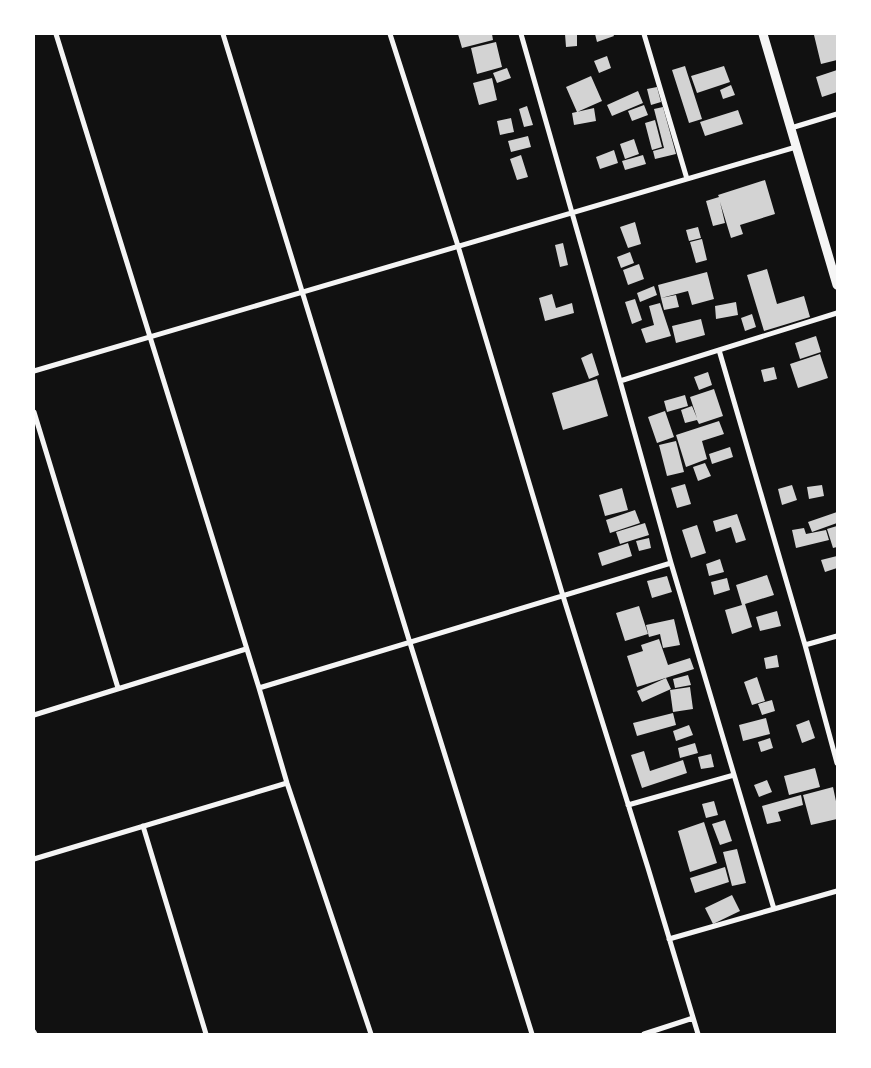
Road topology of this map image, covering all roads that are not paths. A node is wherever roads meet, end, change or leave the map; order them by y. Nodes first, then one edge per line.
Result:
1 (56, 34) edge
2 (223, 34) edge
3 (390, 34) edge
4 (520, 34) edge
5 (644, 34) edge
6 (763, 34) edge
7 (837, 114) edge
8 (791, 128) junction
9 (796, 146) junction
10 (687, 178) junction
11 (572, 212) junction
12 (458, 246) junction
13 (837, 285) edge
14 (303, 292) junction
15 (837, 313) edge
16 (149, 337) junction
17 (719, 350) junction
18 (34, 371) edge
19 (620, 381) junction
20 (34, 412) edge
21 (671, 563) junction
22 (563, 596) junction
23 (837, 636) edge
24 (410, 642) junction
25 (805, 645) junction
26 (246, 649) junction
27 (118, 688) junction
28 (259, 688) junction
29 (34, 715) edge
30 (837, 763) edge
31 (734, 775) junction
32 (287, 782) junction
33 (628, 805) junction
34 (144, 826) junction
35 (34, 859) edge
36 (837, 891) edge
37 (774, 908) junction
38 (669, 939) junction
39 (694, 1018) junction
40 (206, 1034) edge
41 (371, 1034) edge
42 (532, 1034) edge
43 (644, 1034) edge
44 (698, 1034) edge

1 - 16 street
2 - 14 street
3 - 12 street
4 - 11 street
5 - 10 street
6 - 8 street
7 - 8 street
8 - 9 street
9 - 10 street
9 - 13 street
10 - 11 street
11 - 12 street
11 - 19 street
12 - 14 street
12 - 22 street
14 - 16 street
14 - 24 street
15 - 17 street
16 - 18 street
16 - 26 street
17 - 19 street
17 - 25 street
19 - 21 street
20 - 27 street
21 - 22 street
21 - 31 street
22 - 24 street
22 - 33 street
23 - 25 street
24 - 28 street
24 - 42 street
25 - 30 street
26 - 27 street
26 - 28 street
27 - 29 street
28 - 32 street
31 - 33 street
31 - 37 street
32 - 34 street
32 - 41 street
33 - 38 street
34 - 35 street
34 - 40 street
36 - 37 street
37 - 38 street
38 - 39 street
39 - 43 street
39 - 44 street

